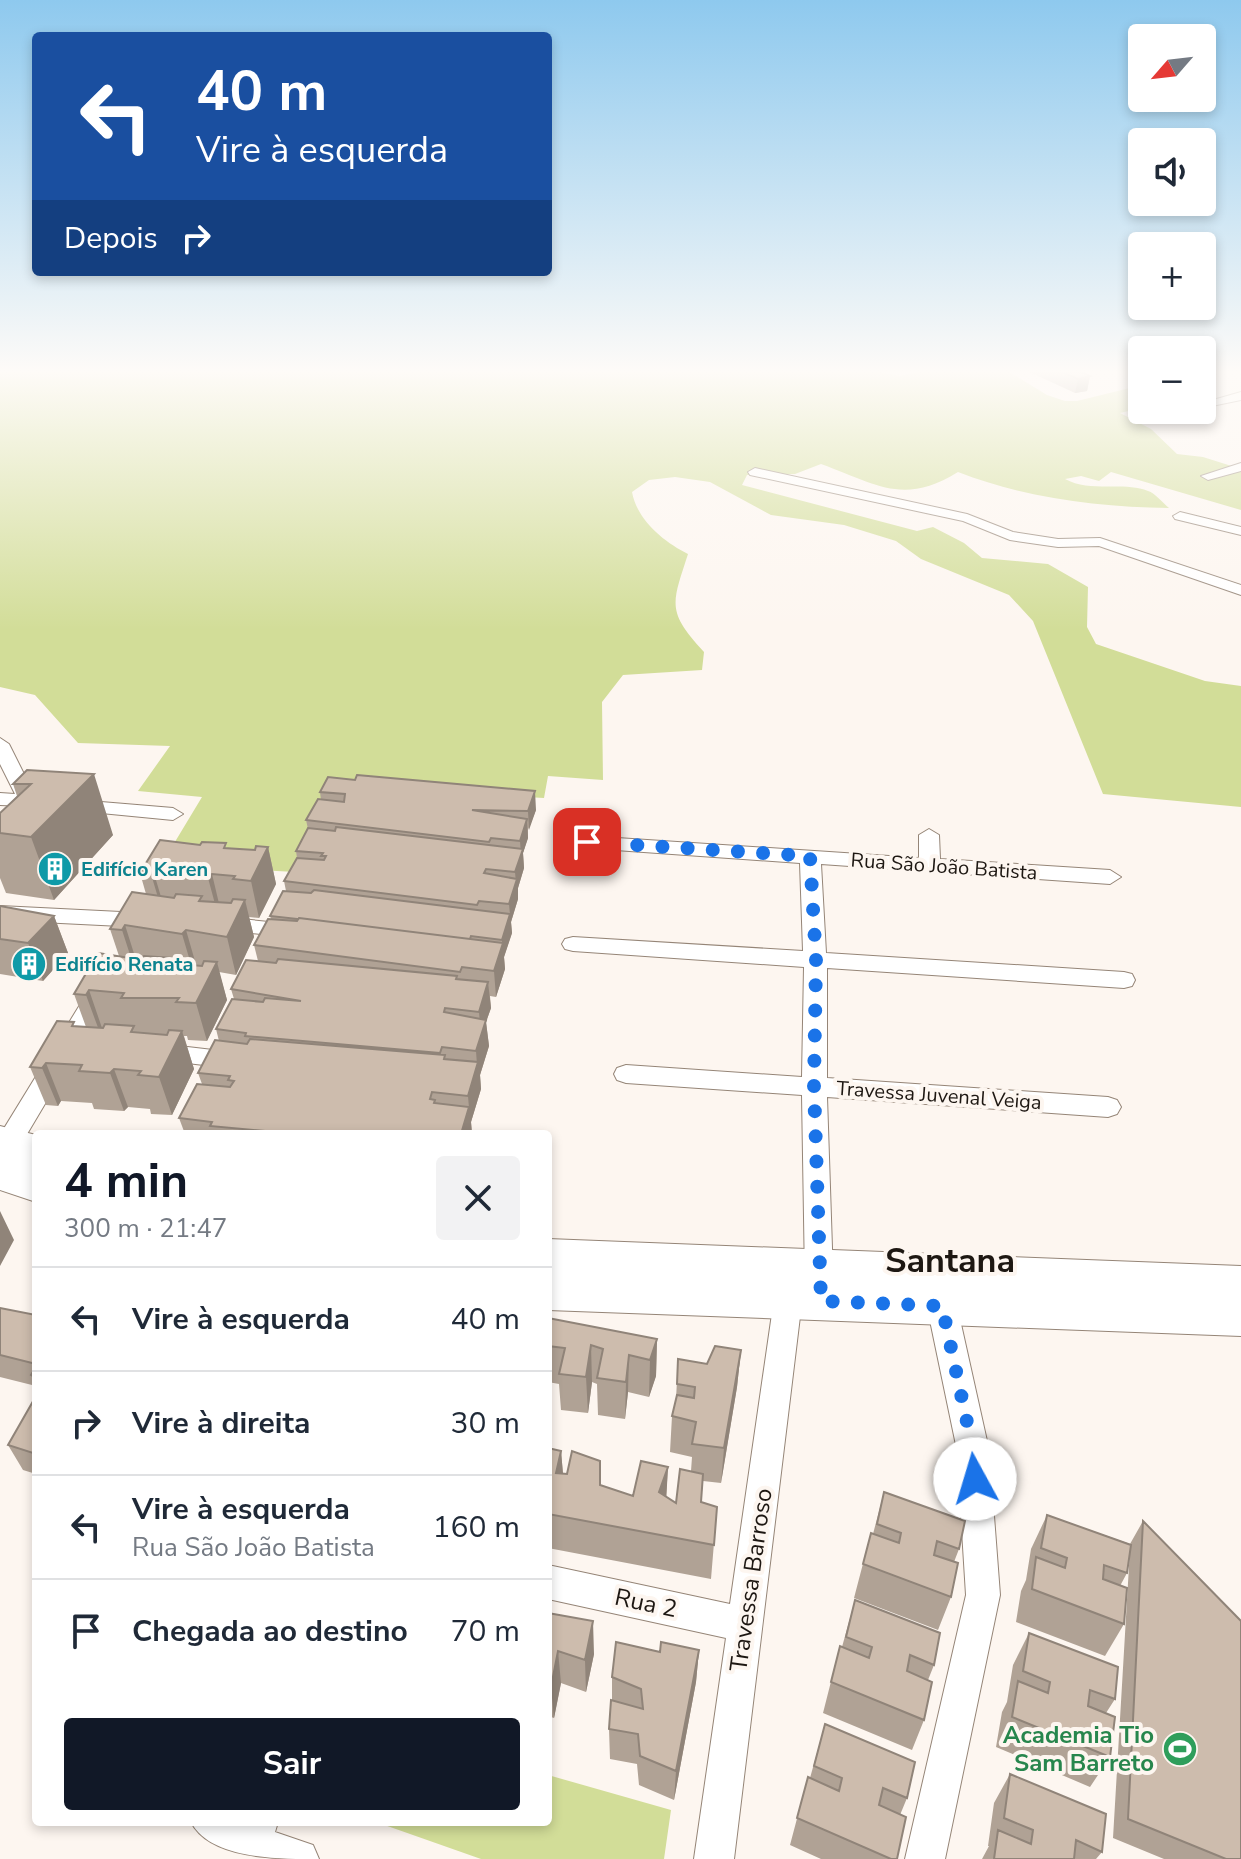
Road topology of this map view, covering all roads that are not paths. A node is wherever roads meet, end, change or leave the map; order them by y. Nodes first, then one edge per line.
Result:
1 (1241, 467) edge
2 (755, 472) dead end
3 (1208, 476) dead end
4 (1180, 516) dead end
5 (1241, 531) edge
6 (1241, 590) edge
7 (0, 744) edge
8 (0, 799) edge
9 (28, 802) junction
10 (173, 814) dead end
11 (929, 835) dead end
12 (587, 842) dead end
13 (810, 856) junction
14 (930, 866) junction
15 (1110, 877) dead end
16 (0, 913) edge
17 (200, 923) edge
18 (261, 927) edge
19 (127, 943) edge
20 (573, 944) dead end
21 (816, 960) junction
22 (1124, 980) dead end
23 (121, 981) edge
24 (69, 1045) junction
25 (99, 1047) edge
26 (144, 1051) edge
27 (204, 1056) edge
28 (626, 1074) dead end
29 (814, 1086) junction
30 (1108, 1107) dead end
31 (11, 1152) edge
32 (32, 1179) edge
33 (552, 1258) edge
34 (1241, 1286) edge
35 (552, 1290) edge
36 (809, 1290) junction
37 (942, 1306) junction
38 (1241, 1315) edge
39 (552, 1583) edge
40 (744, 1625) junction
41 (226, 1826) edge
42 (255, 1833) edge
43 (299, 1859) edge
44 (714, 1859) edge
45 (925, 1859) edge

1 - 3 street
2 - 6 street
4 - 5 street
7 - 9 street
8 - 9 street
9 - 10 street
11 - 14 street
12 - 13 street, Rua São João Batista
13 - 14 street, Rua São João Batista
13 - 21 street, Travessa Barroso
14 - 15 street, Rua São João Batista
16 - 19 street
17 - 18 street
20 - 21 street
21 - 22 street
21 - 29 street, Travessa Barroso
23 - 24 street
24 - 25 street
24 - 31 street
26 - 27 street
28 - 29 street, Travessa Juvenal Veiga
29 - 30 street, Travessa Juvenal Veiga
29 - 36 street, Travessa Barroso
31 - 32 main road
33 - 36 main road
34 - 36 main road
35 - 36 main road
36 - 37 main road
36 - 40 street, Travessa Barroso
37 - 38 main road
37 - 45 street
39 - 40 street, Rua 2
40 - 44 street, Travessa Barroso
41 - 42 street
42 - 43 street

